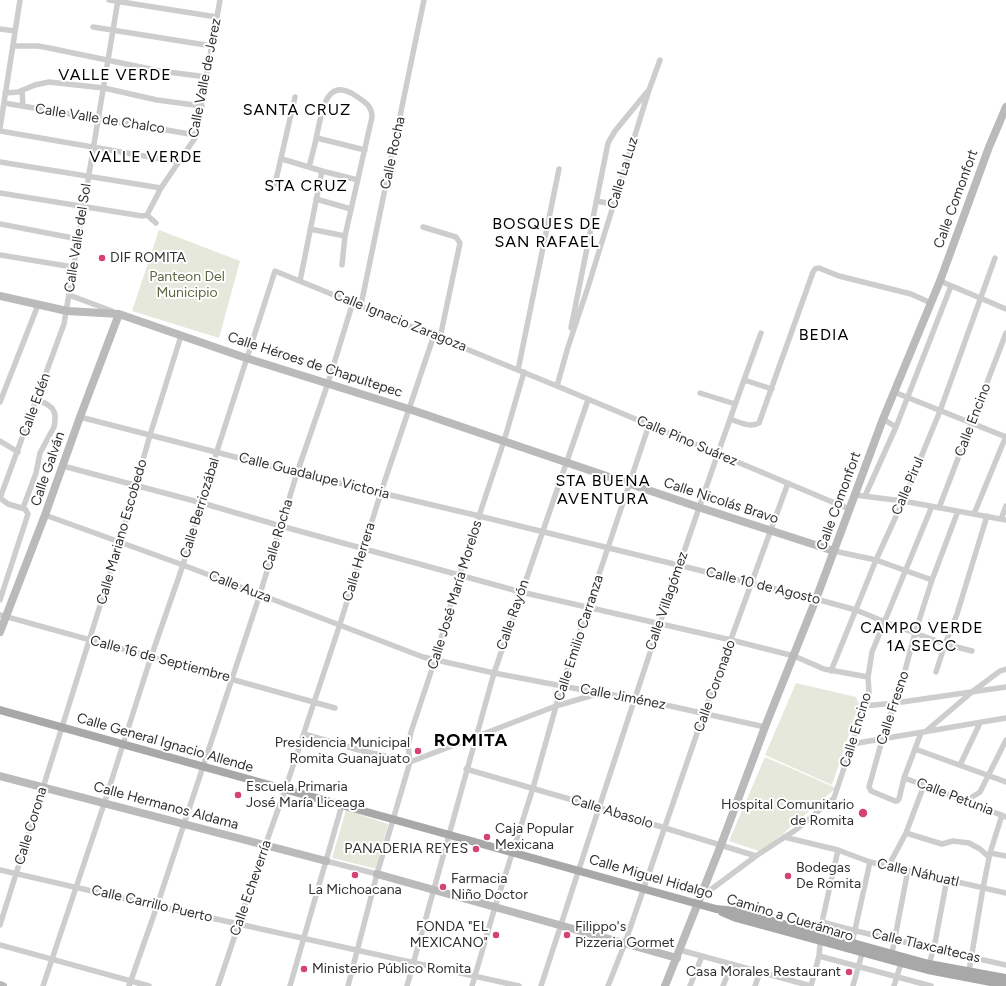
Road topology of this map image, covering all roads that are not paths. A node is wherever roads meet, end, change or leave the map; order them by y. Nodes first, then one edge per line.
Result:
1 (20, 0) edge
2 (109, 0) edge
3 (220, 0) edge
4 (424, 0) edge
5 (118, 1) edge
6 (217, 17) junction
7 (0, 28) edge
8 (93, 28) dead end
9 (15, 31) junction
10 (113, 31) junction
11 (13, 46) junction
12 (212, 46) junction
13 (108, 60) junction
14 (660, 60) dead end
15 (206, 77) junction
16 (104, 88) junction
17 (649, 90) junction
18 (22, 91) junction
19 (5, 93) junction
20 (295, 97) dead end
21 (4, 103) junction
22 (23, 106) junction
23 (202, 106) junction
24 (1006, 107) edge
25 (99, 118) junction
26 (0, 130) edge
27 (196, 135) junction
28 (317, 138) junction
29 (94, 147) junction
30 (365, 150) junction
31 (282, 159) junction
32 (0, 162) edge
33 (179, 162) junction
34 (309, 167) junction
35 (559, 169) dead end
36 (322, 172) junction
37 (89, 177) junction
38 (358, 180) junction
39 (275, 184) dead end
40 (162, 188) junction
41 (0, 193) edge
42 (316, 200) junction
43 (596, 201) junction
44 (613, 204) junction
45 (83, 207) junction
46 (351, 209) junction
47 (147, 215) junction
48 (156, 223) dead end
49 (0, 224) edge
50 (423, 227) dead end
51 (310, 229) junction
52 (345, 236) junction
53 (78, 238) junction
54 (0, 255) edge
55 (995, 258) dead end
56 (342, 265) dead end
57 (73, 268) junction
58 (275, 271) joint
59 (300, 281) junction
60 (940, 281) junction
61 (579, 285) junction
62 (951, 286) junction
63 (588, 287) junction
64 (69, 295) junction
65 (0, 296) edge
66 (981, 299) junction
67 (353, 302) junction
68 (931, 303) junction
69 (38, 305) junction
70 (361, 305) junction
71 (1006, 309) edge
72 (67, 311) junction
73 (119, 314) junction
74 (761, 333) dead end
75 (1006, 333) edge
76 (434, 335) junction
77 (181, 336) junction
78 (440, 338) junction
79 (568, 347) junction
80 (246, 358) junction
81 (521, 371) junction
82 (744, 380) junction
83 (328, 383) junction
84 (557, 386) junction
85 (772, 389) junction
86 (700, 392) dead end
87 (894, 392) junction
88 (907, 398) junction
89 (588, 400) junction
90 (36, 401) junction
91 (0, 402) edge
92 (735, 404) junction
93 (409, 409) junction
94 (940, 411) junction
95 (80, 417) junction
96 (730, 419) junction
97 (883, 419) junction
98 (971, 424) junction
99 (649, 425) junction
100 (896, 428) junction
101 (150, 434) junction
102 (1006, 436) edge
103 (504, 440) junction
104 (0, 441) edge
105 (18, 452) junction
106 (217, 452) junction
107 (718, 454) junction
108 (566, 462) junction
109 (63, 466) junction
110 (297, 473) junction
111 (788, 483) junction
112 (3, 484) edge
113 (630, 484) junction
114 (136, 486) junction
115 (381, 492) junction
116 (855, 495) junction
117 (865, 496) junction
118 (0, 498) edge
119 (903, 501) junction
120 (202, 503) junction
121 (932, 506) junction
122 (1006, 506) edge
123 (698, 507) junction
124 (23, 508) junction
125 (939, 508) junction
126 (849, 509) junction
127 (958, 511) junction
128 (974, 514) junction
129 (45, 515) junction
130 (479, 516) junction
131 (987, 516) junction
132 (1004, 519) edge
133 (281, 526) junction
134 (771, 531) junction
135 (542, 532) junction
136 (120, 542) junction
137 (363, 548) junction
138 (609, 548) junction
139 (834, 551) junction
140 (876, 560) junction
141 (183, 565) junction
142 (679, 565) junction
143 (906, 570) junction
144 (459, 576) junction
145 (932, 580) junction
146 (752, 582) junction
147 (521, 592) junction
148 (260, 594) junction
149 (816, 599) junction
150 (0, 600) edge
151 (589, 608) junction
152 (856, 610) junction
153 (3, 615) edge
154 (885, 622) junction
155 (660, 623) junction
156 (340, 624) junction
157 (0, 632) edge
158 (915, 633) junction
159 (90, 640) junction
160 (731, 640) junction
161 (945, 644) junction
162 (972, 651) dead end
163 (794, 656) junction
164 (151, 657) junction
165 (434, 660) junction
166 (1006, 669) edge
167 (831, 671) junction
168 (936, 672) dead end
169 (494, 673) junction
170 (868, 677) junction
171 (232, 679) junction
172 (562, 685) junction
173 (1006, 687) edge
174 (972, 692) junction
175 (599, 693) junction
176 (634, 698) junction
177 (314, 703) junction
178 (895, 703) junction
179 (556, 706) junction
180 (864, 706) junction
181 (335, 708) dead end
182 (0, 710) edge
183 (704, 713) junction
184 (1006, 718) edge
185 (980, 723) junction
186 (62, 727) junction
187 (765, 727) junction
188 (923, 733) junction
189 (304, 734) junction
190 (475, 736) junction
191 (882, 740) junction
192 (1006, 740) edge
193 (123, 744) junction
194 (852, 744) junction
195 (915, 749) junction
196 (1004, 750) edge
197 (410, 762) junction
198 (960, 765) junction
199 (202, 767) junction
200 (466, 769) junction
201 (0, 776) edge
202 (988, 776) junction
203 (904, 778) junction
204 (1006, 782) edge
205 (924, 785) junction
206 (43, 786) junction
207 (533, 788) junction
208 (286, 790) junction
209 (966, 801) junction
210 (104, 804) junction
211 (342, 805) junction
212 (600, 808) junction
213 (1004, 816) edge
214 (394, 818) junction
215 (184, 825) junction
216 (664, 828) junction
217 (797, 829) junction
218 (906, 833) junction
219 (449, 834) junction
220 (784, 837) junction
221 (798, 840) junction
222 (721, 845) junction
223 (265, 846) junction
224 (838, 850) junction
225 (513, 853) junction
226 (990, 855) junction
227 (756, 856) junction
228 (1006, 856) edge
229 (326, 861) junction
230 (870, 862) junction
231 (889, 865) junction
232 (0, 870) edge
233 (908, 870) junction
234 (579, 871) junction
235 (16, 873) junction
236 (377, 874) junction
237 (947, 879) junction
238 (76, 887) junction
239 (983, 888) junction
240 (643, 889) junction
241 (434, 890) junction
242 (1006, 893) edge
243 (699, 901) junction
244 (157, 906) junction
245 (495, 907) junction
246 (716, 909) joint
247 (822, 922) junction
248 (238, 924) junction
249 (0, 925) edge
250 (561, 925) junction
251 (856, 931) junction
252 (303, 938) junction
253 (821, 938) junction
254 (895, 939) junction
255 (625, 943) junction
256 (852, 943) junction
257 (0, 945) edge
258 (934, 948) junction
259 (863, 949) junction
260 (358, 950) junction
261 (892, 953) junction
262 (678, 954) junction
263 (702, 956) junction
264 (819, 956) junction
265 (971, 956) junction
266 (52, 959) junction
267 (902, 960) junction
268 (414, 962) junction
269 (732, 964) junction
270 (1006, 965) edge
271 (928, 967) junction
272 (859, 968) junction
273 (969, 971) junction
274 (760, 972) junction
275 (475, 976) junction
276 (897, 977) junction
277 (1006, 980) edge
278 (129, 983) edge
279 (788, 983) edge
280 (0, 985) edge
281 (3, 986) edge
282 (43, 986) edge
283 (149, 986) edge
284 (218, 986) edge
285 (290, 986) edge
286 (348, 986) edge
287 (407, 986) edge
288 (472, 986) edge
289 (519, 986) edge
290 (541, 986) edge
291 (608, 986) edge
292 (665, 986) edge
293 (690, 986) edge
294 (723, 986) edge
295 (755, 986) edge
296 (811, 986) edge
297 (853, 986) edge
298 (894, 986) edge
299 (931, 986) edge

1 - 9 street
2 - 5 street
3 - 6 street, Calle Valle de Jerez
4 - 70 street, Calle Rocha
5 - 6 street
5 - 10 street, Calle Valle del Sol
6 - 12 street, Calle Valle de Jerez
7 - 9 street
8 - 10 street
9 - 11 street
10 - 12 street
10 - 13 street, Calle Valle del Sol
11 - 13 street
11 - 19 street
12 - 15 street, Calle Valle de Jerez
13 - 15 street
13 - 16 street, Calle Valle del Sol
14 - 17 street, Calle La Luz
15 - 23 street, Calle Valle de Jerez
16 - 18 street
16 - 23 street
16 - 25 street, Calle Valle del Sol
17 - 43 street, Calle La Luz
17 - 44 street, Calle La Luz
18 - 19 street
18 - 22 street
19 - 21 street
20 - 31 street
21 - 22 street, Calle Valle de Chalco
21 - 26 street
22 - 25 street, Calle Valle de Chalco
23 - 27 street, Calle Valle de Jerez
24 - 60 street, Calle Comonfort
25 - 27 street, Calle Valle de Chalco
25 - 29 street, Calle Valle del Sol
26 - 29 street
27 - 33 street, Calle Valle de Jerez
28 - 30 street
28 - 30 street
28 - 34 street
29 - 33 street
29 - 37 street, Calle Valle del Sol
30 - 38 street
31 - 34 street
31 - 39 street
32 - 37 street
33 - 40 street, Calle Valle de Jerez
34 - 36 street
35 - 81 street, Calle José María Morelos
36 - 38 street
36 - 42 street
37 - 40 street
37 - 45 street, Calle Valle del Sol
38 - 46 street
40 - 47 street, Calle Valle de Jerez
41 - 45 street
42 - 46 street
42 - 51 street
43 - 44 street
43 - 61 street, Calle La Luz
44 - 63 street, Calle La Luz
45 - 47 street
45 - 53 street, Calle Valle del Sol
46 - 52 street
47 - 48 street
49 - 53 street
50 - 78 street
51 - 52 street
51 - 59 street
52 - 56 street
53 - 57 street, Calle Valle del Sol
54 - 57 street
55 - 66 street, Calle Pirul
57 - 64 street, Calle Valle del Sol
58 - 59 street, Calle Ignacio Zaragoza
58 - 80 street, Calle Berriozábal
59 - 67 street, Calle Ignacio Zaragoza
60 - 62 street
60 - 68 street, Calle Comonfort
61 - 63 street
61 - 79 street, Calle La Luz
62 - 66 street
62 - 88 street
63 - 79 street, Calle La Luz
64 - 72 street, Calle Valle del Sol
64 - 73 street
65 - 69 street, Calle Héroes de Chapultepec
66 - 71 street
66 - 94 street, Calle Pirul
67 - 70 street, Calle Ignacio Zaragoza
67 - 83 street, Calle Rocha
68 - 85 street
68 - 87 street, Calle Comonfort
69 - 72 street, Calle Héroes de Chapultepec
69 - 91 street
70 - 76 street, Calle Ignacio Zaragoza
72 - 73 street, Calle Héroes de Chapultepec
72 - 90 street, Calle Edén
73 - 77 street, Calle Héroes de Chapultepec
73 - 95 street, Calle Galván
74 - 82 street, Calle Villagómez
75 - 98 street, Calle Encino
76 - 78 street, Calle Ignacio Zaragoza
76 - 93 street, Calle Herrera
77 - 80 street, Calle Héroes de Chapultepec
77 - 101 street, Calle Mariano Escobedo
78 - 81 street, Calle Ignacio Zaragoza
79 - 84 street, Calle La Luz
80 - 83 street, Calle Héroes de Chapultepec
80 - 106 street, Calle Berriozábal
81 - 84 street, Calle Pino Suárez
81 - 103 street, Calle José María Morelos
82 - 85 street
82 - 92 street, Calle Villagómez
83 - 93 street, Calle Héroes de Chapultepec
83 - 110 street, Calle Rocha
84 - 89 street, Calle Pino Suárez
85 - 96 street
86 - 92 street
87 - 88 street
87 - 97 street, Calle Comonfort
88 - 94 street
88 - 100 street
89 - 99 street, Calle Pino Suárez
89 - 108 street, Calle Rayón
90 - 105 street, Calle Edén
90 - 124 street
92 - 96 street, Calle Villagómez
93 - 103 street, Calle Héroes de Chapultepec
93 - 115 street, Calle Herrera
94 - 98 street
94 - 119 street, Calle Pirul
95 - 101 street, Calle Guadalupe Victoria
95 - 109 street, Calle Galván
96 - 107 street, Calle Villagómez
97 - 100 street
97 - 116 street, Calle Comonfort
98 - 102 street
98 - 125 street, Calle Encino
99 - 107 street, Calle Pino Suárez
99 - 113 street, Calle Emilio Carranza
100 - 117 street
101 - 106 street, Calle Guadalupe Victoria
101 - 114 street, Calle Mariano Escobedo
102 - 128 street
103 - 108 street, Calle Nicolás Bravo
103 - 130 street, Calle José María Morelos
104 - 105 street
105 - 112 street, Calle Edén
106 - 110 street, Calle Guadalupe Victoria
106 - 120 street, Calle Berriozábal
107 - 111 street, Calle Pino Suárez
107 - 123 street, Calle Villagómez
108 - 113 street, Calle Nicolás Bravo
108 - 135 street, Calle Rayón
109 - 114 street
109 - 129 street, Calle Galván
110 - 115 street, Calle Guadalupe Victoria
110 - 133 street, Calle Rocha
111 - 126 street, Calle Pino Suárez
111 - 134 street, Calle Coronado
112 - 118 street, Calle Edén
113 - 123 street, Calle Nicolás Bravo
113 - 138 street, Calle Emilio Carranza
114 - 120 street
114 - 136 street, Calle Mariano Escobedo
115 - 130 street, Calle Guadalupe Victoria
115 - 137 street, Calle Herrera
116 - 117 street
116 - 126 street, Calle Comonfort
117 - 119 street
118 - 124 street
119 - 121 street
119 - 140 street, Calle Pirul
120 - 133 street
120 - 141 street, Calle Berriozábal
121 - 125 street
121 - 143 street, Calle Encino
122 - 132 street
123 - 134 street, Calle Nicolás Bravo
123 - 142 street, Calle Villagómez
124 - 150 street
125 - 127 street
126 - 139 street, Calle Comonfort
127 - 128 street
127 - 145 street, Calle Fresno
128 - 131 street
129 - 136 street, Calle Auza
129 - 153 street, Calle Galván
130 - 135 street, Calle 10 de Agosto
130 - 144 street, Calle José María Morelos
131 - 132 street
131 - 161 street
133 - 137 street
133 - 148 street, Calle Rocha
134 - 139 street, Calle Nicolás Bravo
134 - 146 street, Calle Coronado
135 - 138 street, Calle 10 de Agosto
135 - 147 street, Calle Rayón
136 - 141 street, Calle Auza
136 - 159 street, Calle Mariano Escobedo
137 - 144 street
137 - 156 street, Calle Herrera
138 - 142 street, Calle 10 de Agosto
138 - 151 street, Calle Emilio Carranza
139 - 140 street, Calle Nicolás Bravo
139 - 149 street, Calle Comonfort
140 - 143 street, Calle Nicolás Bravo
140 - 152 street, Calle Pirul
141 - 148 street, Calle Auza
141 - 164 street, Calle Berriozábal
142 - 146 street, Calle 10 de Agosto
142 - 155 street, Calle Villagómez
143 - 145 street, Calle Nicolás Bravo
143 - 154 street, Calle Encino
144 - 147 street
144 - 165 street, Calle José María Morelos
145 - 158 street, Calle Fresno
146 - 149 street, Calle 10 de Agosto
146 - 160 street, Calle Coronado
147 - 151 street
147 - 169 street, Calle Rayón
148 - 156 street, Calle Auza
148 - 171 street, Calle Rocha
149 - 152 street, Calle 10 de Agosto
149 - 163 street, Calle Comonfort
151 - 155 street
151 - 172 street, Calle Emilio Carranza
152 - 154 street, Calle 10 de Agosto
152 - 167 street, Calle Pirul
153 - 157 street, Calle Galván
153 - 159 street, Calle 16 de Septiembre
154 - 158 street, Calle 10 de Agosto
154 - 170 street, Calle Encino
155 - 160 street
155 - 176 street, Calle Villagómez
156 - 165 street, Calle Auza
156 - 177 street, Calle Herrera
158 - 161 street, Calle 10 de Agosto
158 - 178 street, Calle Fresno
159 - 164 street, Calle 16 de Septiembre
159 - 186 street, Calle Mariano Escobedo
160 - 163 street
160 - 183 street, Calle Coronado
161 - 162 street, Calle 10 de Agosto
161 - 168 street
163 - 167 street
163 - 187 street, Calle Comonfort
164 - 171 street, Calle 16 de Septiembre
164 - 193 street, Calle Berriozábal
165 - 169 street, Calle Jiménez
165 - 197 street, Calle José María Morelos
166 - 174 street
167 - 170 street
169 - 172 street, Calle Jiménez
169 - 190 street, Calle Rayón
170 - 180 street, Calle Encino
171 - 177 street, Calle 16 de Septiembre
171 - 199 street, Calle Rocha
172 - 175 street, Calle Jiménez
172 - 179 street, Calle Emilio Carranza
173 - 174 street
174 - 178 street
174 - 188 street
175 - 176 street, Calle Jiménez
175 - 179 street
176 - 183 street, Calle Jiménez
176 - 212 street, Calle Villagómez
177 - 181 street, Calle 16 de Septiembre
177 - 189 street, Calle Herrera
178 - 180 street
178 - 191 street, Calle Fresno
179 - 190 street
179 - 207 street, Calle Emilio Carranza
180 - 194 street, Calle Encino
182 - 186 main road, Calle General Ignacio Allende
183 - 187 street, Calle Jiménez
183 - 216 street, Calle Coronado
184 - 185 street
185 - 188 street
185 - 198 street
186 - 193 main road, Calle General Ignacio Allende
186 - 206 street, Calle Corona
187 - 222 street, Calle Comonfort
188 - 191 street
188 - 195 street
189 - 197 street
189 - 208 street, Calle Herrera
190 - 197 street
190 - 200 street, Calle Rayón
191 - 194 street
191 - 203 street, Calle Fresno
192 - 196 street
193 - 199 main road, Calle General Ignacio Allende
193 - 210 street, Calle Berriozábal
194 - 217 street, Calle Encino
195 - 198 street
195 - 203 street
196 - 202 street
197 - 214 street, Calle José María Morelos
198 - 202 street
199 - 208 main road, Calle General Ignacio Allende
199 - 215 street, Calle Rocha
200 - 207 street, Calle Abasolo
200 - 219 street, Calle Rayón
201 - 206 street, Calle Hermanos Aldama
202 - 204 street
202 - 209 street
203 - 205 street, Calle Petunia
205 - 209 street, Calle Petunia
205 - 218 street
206 - 210 street, Calle Hermanos Aldama
206 - 235 street, Calle Corona
207 - 212 street, Calle Abasolo
207 - 225 street, Calle Emilio Carranza
208 - 211 main road, Calle General Ignacio Allende
208 - 223 street, Calle Echeverría
209 - 213 street, Calle Petunia
210 - 215 street, Calle Hermanos Aldama
210 - 238 street, Calle Berriozábal
211 - 214 main road, Calle General Ignacio Allende
211 - 229 street
212 - 216 street, Calle Abasolo
212 - 234 street, Calle Villagómez
213 - 226 street
214 - 219 main road, Calle Miguel Hidalgo
214 - 236 street, Calle José María Morelos
215 - 223 street, Calle Hermanos Aldama
215 - 244 street, Calle Rocha
216 - 222 street, Calle Abasolo
216 - 240 street, Calle Coronado
217 - 220 street
217 - 221 street
218 - 226 street
218 - 231 street
219 - 225 main road, Calle Miguel Hidalgo
219 - 241 street, Calle Rayón
220 - 221 street, Calle Náhuatl
220 - 227 street
221 - 224 street, Calle Náhuatl
222 - 227 street, Calle Abasolo
222 - 243 street, Calle Comonfort
223 - 229 street, Calle Hermanos Aldama
223 - 248 street, Calle Echeverría
224 - 230 street, Calle Náhuatl
224 - 247 street
225 - 234 main road, Calle Miguel Hidalgo
225 - 245 street, Calle Emilio Carranza
226 - 228 street
226 - 239 street
227 - 243 street
229 - 236 street
229 - 252 street
230 - 231 street, Calle Náhuatl
230 - 251 street
231 - 233 street, Calle Náhuatl
232 - 235 street, Calle Carrillo Puerto
233 - 237 street, Calle Náhuatl
233 - 254 street
234 - 240 main road, Calle Miguel Hidalgo
234 - 250 street, Calle Villagómez
235 - 238 street, Calle Carrillo Puerto
235 - 249 street, Calle Corona
236 - 241 street
236 - 260 street, Calle José María Morelos
237 - 239 street, Calle Náhuatl
237 - 258 street
238 - 244 street, Calle Carrillo Puerto
238 - 266 street, Calle Berriozábal
239 - 242 street, Calle Náhuatl
239 - 265 street
240 - 243 main road, Calle Miguel Hidalgo
240 - 255 street, Calle Coronado
241 - 245 street
241 - 268 street, Calle Rayón
243 - 246 main road, Calle Miguel Hidalgo
243 - 262 street, Calle Comonfort
244 - 248 street, Calle Carrillo Puerto
244 - 278 street, Calle Rocha
245 - 250 street
245 - 275 street, Calle Emilio Carranza
246 - 253 main road, Camino a Cuerámaro
247 - 251 street, Calle Tlaxcaltecas
247 - 253 street
248 - 252 street, Calle Carrillo Puerto
248 - 284 street, Calle Echeverría
250 - 255 street
250 - 290 street, Calle Villagómez
251 - 254 street, Calle Tlaxcaltecas
251 - 256 street
252 - 260 street, Calle Carrillo Puerto
252 - 285 street
253 - 256 main road, Camino a Cuerámaro
253 - 259 main road, Camino a Cuerámaro
253 - 264 street
254 - 258 street, Calle Tlaxcaltecas
254 - 261 street
255 - 262 street
255 - 291 street, Calle Coronado
256 - 259 main road, Camino a Cuerámaro
257 - 266 street
258 - 265 street, Calle Tlaxcaltecas
258 - 271 street
259 - 261 main road, Camino a Cuerámaro
259 - 267 main road, Camino a Cuerámaro
259 - 272 street
260 - 268 street, Calle Carrillo Puerto
260 - 286 street, Calle José María Morelos
261 - 267 main road, Camino a Cuerámaro
262 - 263 street
262 - 292 street, Calle Comonfort
263 - 269 street
263 - 293 street
264 - 272 street
264 - 296 street
265 - 270 street, Calle Tlaxcaltecas
265 - 273 street
266 - 278 street
266 - 282 street, Calle Berriozábal
267 - 271 main road, Camino a Cuerámaro
267 - 276 street
268 - 275 street, Calle Carrillo Puerto
268 - 287 street, Calle Rayón
269 - 274 street
269 - 294 street
271 - 273 main road, Camino a Cuerámaro
271 - 277 main road, Camino a Cuerámaro
272 - 276 street
272 - 297 street
273 - 277 main road, Camino a Cuerámaro
274 - 279 street
274 - 295 street
275 - 288 street, Calle Emilio Carranza
275 - 289 street, Calle Carrillo Puerto
276 - 298 street
276 - 299 street
278 - 283 street
279 - 296 street
280 - 281 street

